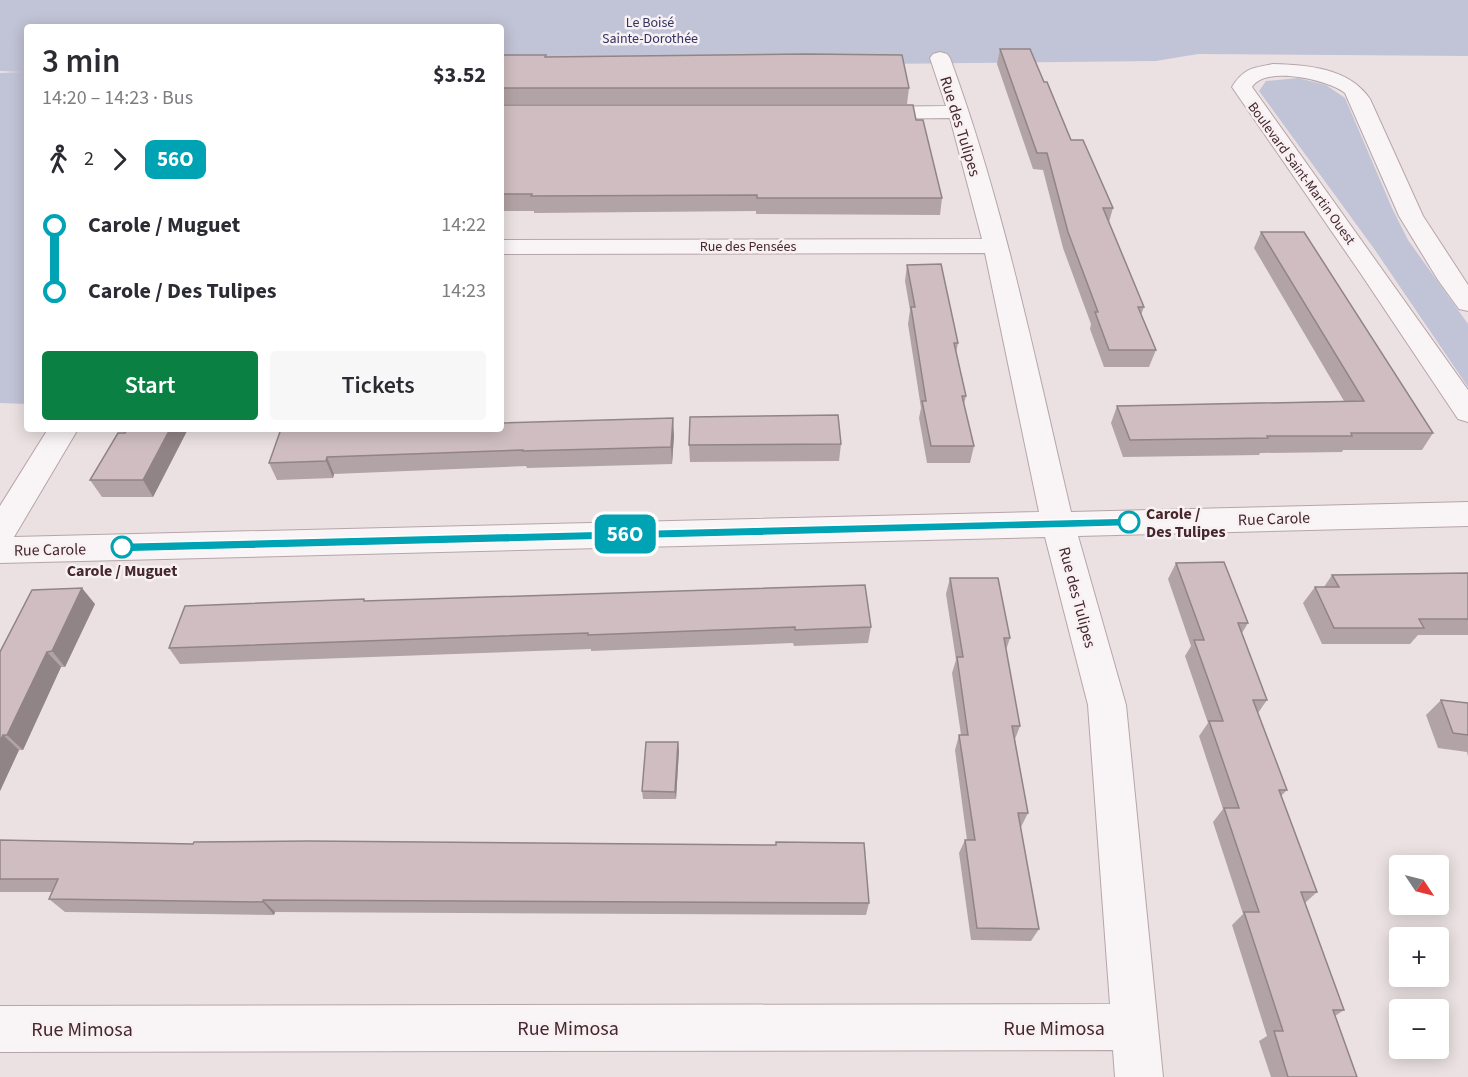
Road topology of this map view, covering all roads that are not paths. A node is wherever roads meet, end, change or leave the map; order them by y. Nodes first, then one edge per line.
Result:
1 (940, 58) dead end
2 (959, 112) junction
3 (851, 113) edge
4 (996, 246) junction
5 (504, 247) edge
6 (1468, 303) edge
7 (1468, 412) edge
8 (61, 432) edge
9 (1468, 514) edge
10 (1058, 524) junction
11 (0, 533) edge
12 (0, 550) edge
13 (1135, 1028) junction
14 (0, 1029) edge
15 (1139, 1077) edge

1 - 2 street, Rue des Tulipes
2 - 3 street
2 - 4 street, Rue des Tulipes
4 - 5 street, Rue des Pensées
4 - 10 street, Rue des Tulipes
6 - 7 street, Boulevard Saint-Martin Ouest
8 - 11 street
9 - 10 street, Rue Carole
10 - 12 street, Rue Carole
10 - 13 street, Rue des Tulipes
13 - 14 street, Rue Mimosa
13 - 15 street, Rue des Tulipes

